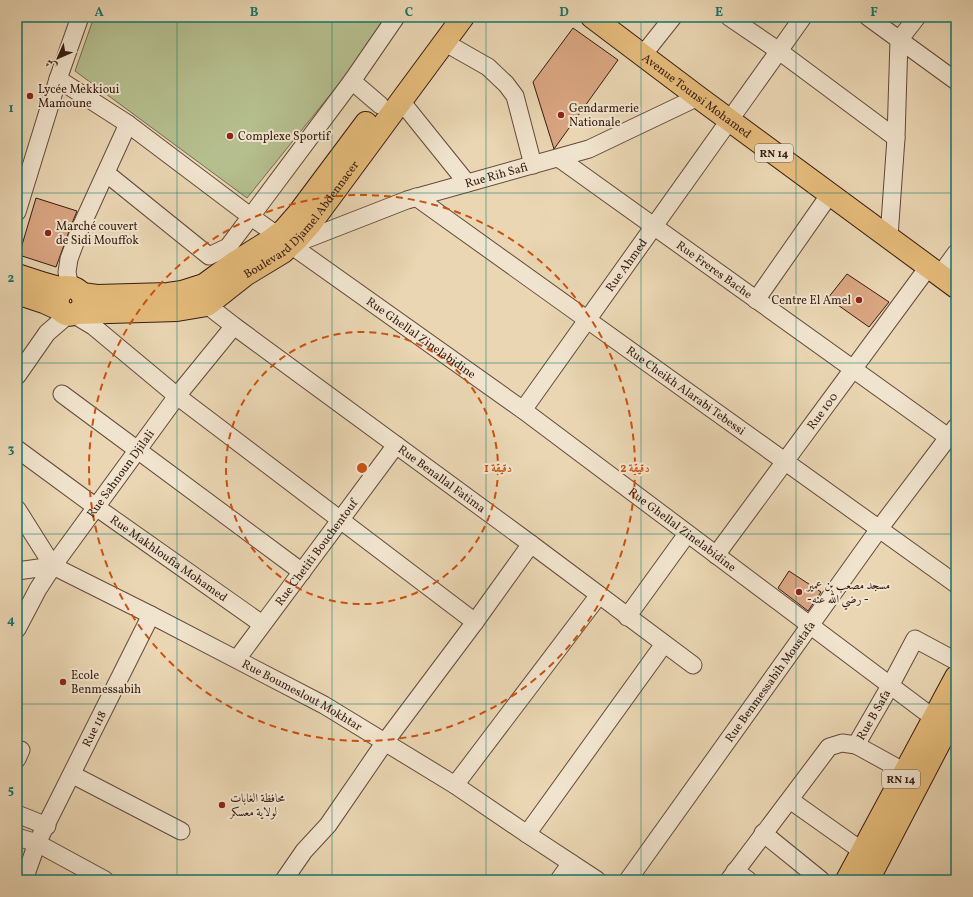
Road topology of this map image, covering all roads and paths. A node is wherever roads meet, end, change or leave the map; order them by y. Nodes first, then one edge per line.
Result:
1 (80, 17) edge
2 (396, 17) edge
3 (444, 17) edge
4 (463, 17) edge
5 (592, 17) edge
6 (673, 17) edge
7 (729, 17) edge
8 (803, 17) edge
9 (868, 17) edge
10 (917, 17) edge
11 (899, 40) junction
12 (444, 42) junction
13 (779, 51) junction
14 (642, 56) junction
15 (58, 79) junction
16 (352, 81) junction
17 (956, 82) edge
18 (698, 97) junction
19 (390, 103) junction
20 (730, 120) junction
21 (128, 124) junction
22 (896, 138) junction
23 (560, 158) junction
24 (533, 165) junction
25 (106, 173) junction
26 (467, 183) junction
27 (830, 194) junction
28 (416, 197) junction
29 (17, 212) edge
30 (250, 216) junction
31 (654, 227) junction
32 (889, 237) junction
33 (285, 240) junction
34 (956, 253) edge
35 (17, 274) edge
36 (942, 276) edge
37 (17, 293) edge
38 (201, 297) junction
39 (756, 300) junction
40 (68, 304) junction
41 (587, 320) junction
42 (234, 326) junction
43 (853, 370) junction
44 (17, 376) edge
45 (62, 394) dead end
46 (177, 396) junction
47 (523, 410) junction
48 (952, 432) edge
49 (396, 446) junction
50 (17, 449) edge
51 (137, 451) junction
52 (785, 462) junction
53 (96, 507) junction
54 (17, 509) edge
55 (340, 520) junction
56 (879, 529) junction
57 (687, 534) junction
58 (531, 544) junction
59 (716, 555) junction
60 (53, 566) junction
61 (17, 571) edge
62 (302, 572) junction
63 (956, 584) edge
64 (599, 595) junction
65 (151, 615) junction
66 (627, 617) junction
67 (475, 622) junction
68 (262, 624) junction
69 (810, 625) junction
70 (17, 629) edge
71 (664, 644) junction
72 (237, 659) junction
73 (956, 661) edge
74 (693, 665) dead end
75 (956, 678) edge
76 (890, 686) junction
77 (948, 723) edge
78 (385, 742) junction
79 (856, 745) junction
80 (905, 772) junction
81 (72, 775) junction
82 (455, 785) junction
83 (790, 800) junction
84 (17, 814) edge
85 (47, 826) junction
86 (181, 831) dead end
87 (763, 833) junction
88 (527, 834) junction
89 (17, 837) edge
90 (37, 844) junction
91 (862, 851) junction
92 (571, 863) junction
93 (738, 877) edge
94 (24, 880) edge
95 (105, 880) edge
96 (284, 880) edge
97 (559, 880) edge
98 (597, 880) edge
99 (628, 880) edge
100 (821, 880) edge
101 (847, 880) edge
102 (868, 880) edge

1 - 15 street
2 - 16 street
3 - 19 main road, Boulevard Djamel Abdennacer
4 - 12 main road, Boulevard Djamel Abdennacer
5 - 14 main road, Avenue Tounsi Mohamed / RN 14
6 - 14 street
7 - 13 street
8 - 13 street, Rue Ahmed
9 - 11 street
10 - 11 street
11 - 17 street
11 - 22 street
12 - 19 main road, Boulevard Djamel Abdennacer
12 - 24 street
13 - 20 street, Rue Ahmed
13 - 22 street
14 - 18 main road, Avenue Tounsi Mohamed / RN 14
15 - 21 street, Rue Ghellal Zinelabidine
15 - 29 street
16 - 19 street
16 - 30 street
18 - 20 main road, Avenue Tounsi Mohamed / RN 14
18 - 23 street, Rue Rih Safi
19 - 26 street
19 - 33 main road, Boulevard Djamel Abdennacer
20 - 27 main road, Avenue Tounsi Mohamed / RN 14
20 - 31 street, Rue Ahmed
21 - 25 street
21 - 30 street, Rue Ghellal Zinelabidine
22 - 32 street
23 - 24 street, Rue Rih Safi
23 - 31 street, Rue Freres Bache
24 - 26 street, Rue Rih Safi
25 - 30 street
25 - 40 street
26 - 28 street, Rue Rih Safi
27 - 32 main road, Avenue Tounsi Mohamed / RN 14
27 - 39 street
28 - 33 street, Rue Rih Safi
28 - 41 street, Rue Cheikh Alarabi Tebessi
30 - 33 street, Rue Ghellal Zinelabidine
31 - 39 street, Rue Freres Bache
31 - 41 street, Rue Ahmed
32 - 36 main road, Avenue Tounsi Mohamed / RN 14
33 - 38 main road, Boulevard Djamel Abdennacer
33 - 47 street, Rue Ghellal Zinelabidine
34 - 36 street, Rue 100
35 - 40 main road, Boulevard Djamel Abdennacer
36 - 43 street, Rue 100
37 - 40 main road, Boulevard Djamel Abdennacer
38 - 40 main road, Boulevard Djamel Abdennacer
38 - 42 street, Rue Benallal Fatima
39 - 43 street, Rue Freres Bache
40 - 44 street
40 - 46 street
41 - 47 street, Rue Ahmed
41 - 52 street, Rue Cheikh Alarabi Tebessi
42 - 46 street, Rue Sahnoun Djilali
42 - 49 street, Rue Benallal Fatima
43 - 48 street, Rue Freres Bache
43 - 52 street, Rue 100
45 - 51 street
46 - 51 street, Rue Sahnoun Djilali
46 - 55 street
47 - 57 street, Rue Ghellal Zinelabidine
48 - 56 street, Rue Benmessabih Moustafa
49 - 55 street, Rue Chetiti Bouchentouf
49 - 58 street, Rue Benallal Fatima
50 - 53 street, Rue Makhloufia Mohamed
51 - 53 street, Rue Sahnoun Djilali
51 - 62 street
52 - 56 street, Rue Cheikh Alarabi Tebessi
52 - 59 street, Rue 100
53 - 60 street, Rue Sahnoun Djilali
53 - 68 street, Rue Makhloufia Mohamed
54 - 60 street
55 - 62 street, Rue Chetiti Bouchentouf
55 - 67 street
56 - 63 street, Rue Cheikh Alarabi Tebessi
56 - 69 street, Rue Benmessabih Moustafa
57 - 59 street, Rue Ghellal Zinelabidine
57 - 66 street
58 - 64 street, Rue Benallal Fatima
58 - 67 street
59 - 69 street, Rue Ghellal Zinelabidine
60 - 61 street
60 - 65 street, Rue Boumeslout Mokhtar
60 - 70 street, Rue Sahnoun Djilali
62 - 68 street, Rue Chetiti Bouchentouf
64 - 66 street, Rue Benallal Fatima
64 - 82 street
65 - 72 street, Rue Boumeslout Mokhtar
65 - 81 street, Rue 118
66 - 71 street, Rue Benallal Fatima
67 - 78 street
68 - 72 street, Rue Chetiti Bouchentouf
69 - 76 street, Rue Ghellal Zinelabidine
69 - 99 street, Rue Benmessabih Moustafa
71 - 74 street, Rue Benallal Fatima
71 - 88 street
72 - 78 street, Rue Boumeslout Mokhtar
73 - 76 street, Rue B Safa
75 - 77 main road, RN 14
76 - 77 street, Rue Ghellal Zinelabidine
76 - 79 street, Rue B Safa
77 - 80 main road, RN 14
77 - 102 main road, RN 14
78 - 82 street, Rue Boumeslout Mokhtar
78 - 96 street
79 - 80 street
79 - 83 street, Rue B Safa
80 - 91 main road, RN 14
81 - 85 street, Rue 118
81 - 86 street
82 - 88 street, Rue Boumeslout Mokhtar
83 - 87 street, Rue B Safa
83 - 91 street
84 - 85 street
85 - 90 street, Rue 118
87 - 93 street, Rue B Safa
87 - 100 street
88 - 92 street, Rue Boumeslout Mokhtar
89 - 90 street
90 - 94 street, Rue 118
90 - 95 street
91 - 101 main road, RN 14
92 - 97 street
92 - 98 street, Rue Boumeslout Mokhtar

